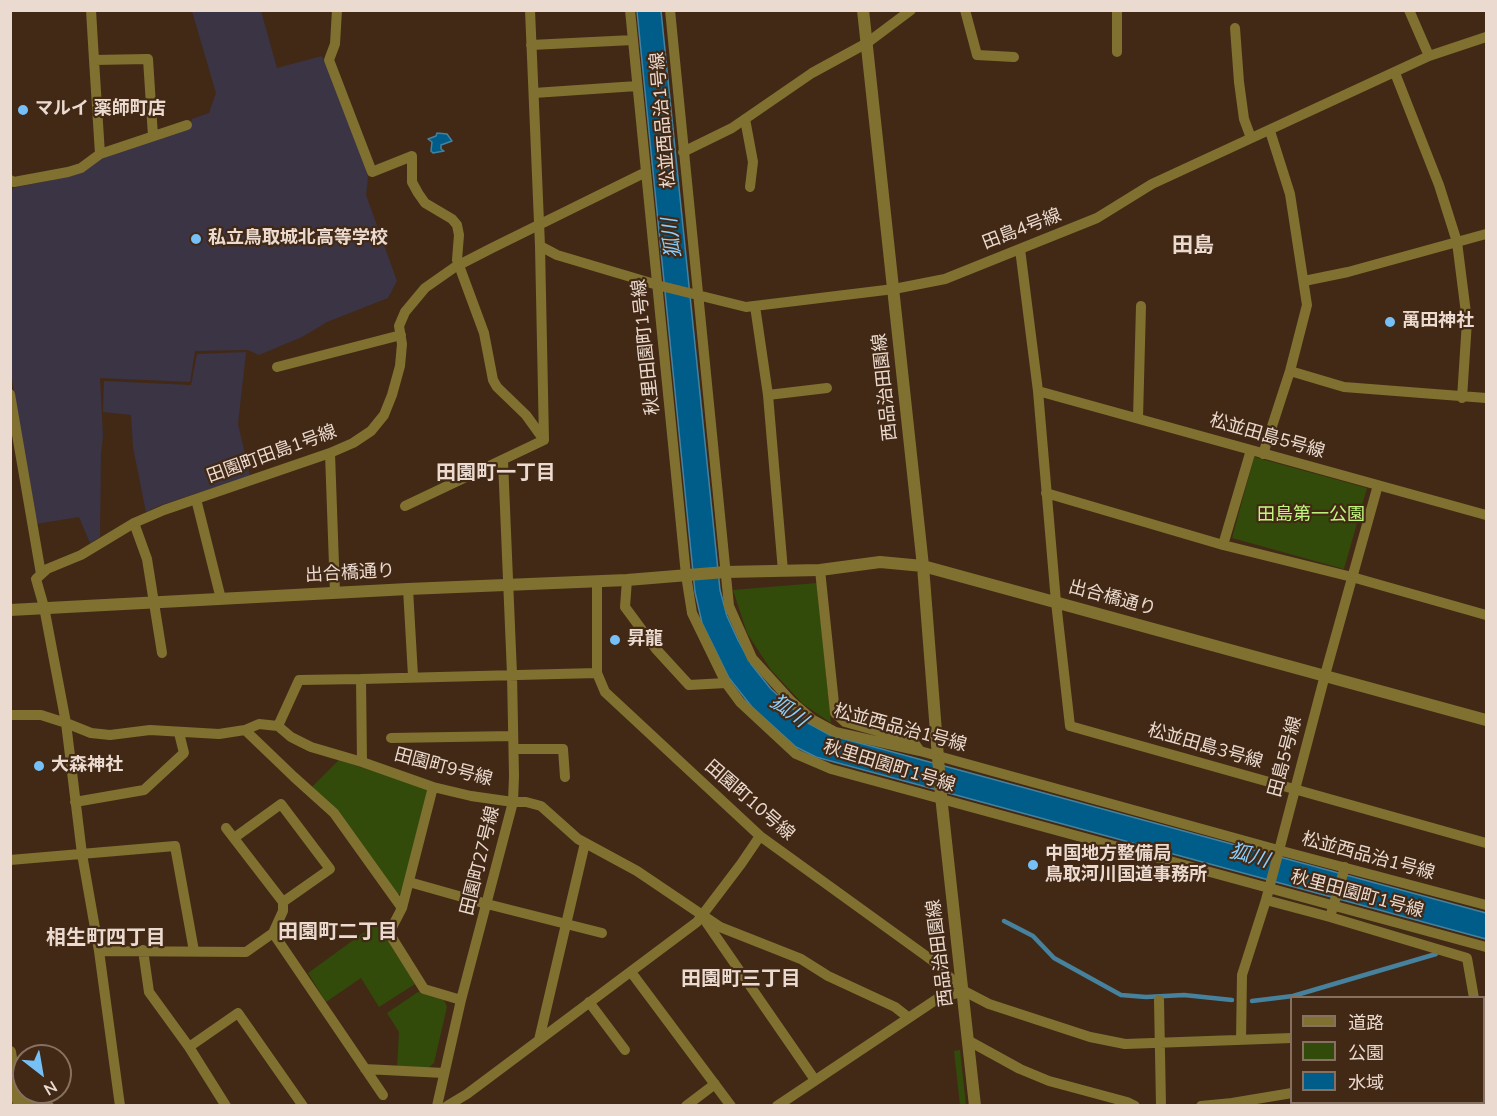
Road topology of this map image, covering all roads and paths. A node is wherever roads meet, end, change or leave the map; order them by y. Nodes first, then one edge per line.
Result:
1 (91, 10) edge
2 (337, 10) edge
3 (530, 10) edge
4 (630, 10) edge
5 (670, 10) edge
6 (863, 10) edge
7 (911, 10) edge
8 (965, 10) edge
9 (1117, 10) edge
10 (1409, 10) edge
11 (1235, 28) dead end
12 (1486, 37) edge
13 (633, 40) junction
14 (867, 43) junction
15 (531, 45) junction
16 (1117, 52) dead end
17 (1430, 56) junction
18 (1014, 57) dead end
19 (94, 60) junction
20 (1395, 73) junction
21 (637, 86) junction
22 (534, 93) junction
23 (745, 119) junction
24 (187, 125) dead end
25 (1270, 131) junction
26 (153, 136) junction
27 (1251, 138) junction
28 (683, 152) junction
29 (100, 154) junction
30 (646, 172) junction
31 (10, 180) edge
32 (750, 187) dead end
33 (539, 223) junction
34 (1486, 234) edge
35 (1457, 242) junction
36 (540, 246) junction
37 (1020, 249) junction
38 (458, 266) junction
39 (1304, 281) junction
40 (659, 286) junction
41 (894, 289) junction
42 (695, 296) junction
43 (755, 306) junction
44 (1141, 306) dead end
45 (401, 335) junction
46 (277, 367) dead end
47 (1290, 371) junction
48 (827, 388) dead end
49 (1038, 391) junction
50 (10, 394) edge
51 (768, 395) junction
52 (1462, 398) junction
53 (1486, 398) edge
54 (1138, 418) junction
55 (544, 440) junction
56 (1251, 450) junction
57 (330, 453) junction
58 (1263, 454) junction
59 (503, 461) junction
60 (1378, 485) junction
61 (1046, 493) junction
62 (196, 499) junction
63 (405, 506) dead end
64 (1486, 515) edge
65 (134, 523) junction
66 (1223, 545) junction
67 (923, 566) junction
68 (820, 570) junction
69 (783, 571) junction
70 (723, 572) junction
71 (41, 574) junction
72 (688, 575) junction
73 (1352, 577) junction
74 (627, 580) junction
75 (597, 581) junction
76 (509, 584) junction
77 (408, 589) junction
78 (335, 593) junction
79 (221, 599) junction
80 (155, 602) junction
81 (1056, 602) junction
82 (44, 608) junction
83 (10, 610) edge
84 (1486, 615) edge
85 (162, 652) dead end
86 (597, 673) junction
87 (512, 674) junction
88 (1325, 675) junction
89 (413, 676) junction
90 (361, 679) junction
91 (726, 683) junction
92 (10, 715) edge
93 (1486, 720) edge
94 (66, 723) junction
95 (279, 726) junction
96 (245, 730) junction
97 (179, 733) junction
98 (513, 736) junction
99 (391, 738) dead end
100 (514, 749) junction
101 (920, 751) junction
102 (938, 759) junction
103 (362, 762) junction
104 (565, 777) dead end
105 (433, 787) junction
106 (1295, 789) junction
107 (941, 798) junction
108 (75, 802) junction
109 (513, 802) junction
110 (226, 828) dead end
111 (759, 836) junction
112 (234, 838) junction
113 (585, 843) junction
114 (1486, 843) edge
115 (1278, 852) junction
116 (82, 854) junction
117 (10, 861) edge
118 (1343, 871) junction
119 (409, 882) junction
120 (1269, 887) junction
121 (1266, 900) junction
122 (283, 902) junction
123 (487, 904) junction
124 (1486, 905) edge
125 (402, 908) junction
126 (1333, 908) junction
127 (703, 917) junction
128 (566, 923) junction
129 (273, 933) junction
130 (602, 933) dead end
131 (1486, 947) edge
132 (143, 950) junction
133 (99, 951) junction
134 (194, 951) junction
135 (631, 972) junction
136 (964, 991) junction
137 (1474, 996) edge
138 (461, 1000) junction
139 (1159, 1000) dead end
140 (589, 1002) junction
141 (909, 1018) junction
142 (1290, 1038) edge
143 (539, 1040) junction
144 (1241, 1040) junction
145 (969, 1041) junction
146 (1159, 1044) junction
147 (189, 1047) junction
148 (625, 1050) dead end
149 (10, 1053) edge
150 (12, 1069) edge
151 (365, 1069) junction
152 (444, 1073) junction
153 (815, 1080) junction
154 (715, 1084) junction
155 (1290, 1093) edge
156 (383, 1095) dead end
157 (1232, 1104) edge
158 (120, 1106) edge
159 (226, 1106) edge
160 (303, 1106) edge
161 (437, 1106) edge
162 (447, 1106) edge
163 (686, 1106) edge
164 (731, 1106) edge
165 (777, 1106) edge
166 (975, 1106) edge
167 (1135, 1106) edge
168 (1161, 1106) edge
169 (1201, 1106) edge

1 - 19 street
2 - 38 street
3 - 15 street
4 - 13 street, 秋里田園町1号線
5 - 28 street, 松並西品治1号線
6 - 14 street, 西品治田園線
7 - 14 street
8 - 18 street
9 - 16 street
10 - 17 street
11 - 27 street
12 - 17 street, 田島4号線
13 - 15 street
13 - 21 street, 秋里田園町1号線
14 - 23 street
14 - 41 street, 西品治田園線
15 - 22 street
17 - 20 street, 田島4号線
19 - 26 street
19 - 29 street
20 - 25 street, 田島4号線
20 - 35 street
21 - 22 street
21 - 30 street, 秋里田園町1号線
22 - 33 street
23 - 28 street
23 - 32 street
24 - 26 street
25 - 27 street, 田島4号線
25 - 39 street
26 - 29 street
27 - 37 street, 田島4号線
28 - 42 street, 松並西品治1号線
29 - 31 street
30 - 33 street, 田園町田島1号線
30 - 40 street, 秋里田園町1号線
33 - 36 street
33 - 38 street, 田園町田島1号線
34 - 35 street
35 - 39 street
35 - 52 street
36 - 40 street, 田島4号線
36 - 55 street
37 - 41 street, 田島4号線
37 - 49 street
38 - 45 street, 田園町田島1号線
38 - 55 street
39 - 47 street
40 - 42 street, 田島4号線
40 - 72 street, 秋里田園町1号線
41 - 43 street, 田島4号線
41 - 67 street, 西品治田園線
42 - 43 street, 田島4号線
42 - 70 street, 松並西品治1号線
43 - 51 street
44 - 54 street
45 - 46 street
45 - 57 street, 田園町田島1号線
47 - 52 street
47 - 58 street
48 - 51 street
49 - 54 street, 松並田島5号線
49 - 61 street
50 - 71 street
51 - 69 street
52 - 53 street
54 - 56 street, 松並田島5号線
55 - 59 street
56 - 58 street, 松並田島5号線
56 - 66 street
57 - 62 street, 田園町田島1号線
57 - 78 street
58 - 60 street, 松並田島5号線
59 - 63 street
59 - 76 street, 田園町27号線
60 - 64 street, 松並田島5号線
60 - 73 street, 田島5号線
61 - 66 street
61 - 81 street
62 - 65 street, 田園町田島1号線
62 - 79 street
65 - 71 street, 田園町田島1号線
65 - 80 street
66 - 73 street
67 - 68 street, 出合橋通り
67 - 81 street, 出合橋通り
67 - 102 street, 西品治田園線
68 - 69 street, 出合橋通り
68 - 101 street
69 - 70 street, 出合橋通り
70 - 72 street, 出合橋通り
70 - 101 street, 松並西品治1号線
71 - 82 street
72 - 74 street, 出合橋通り
72 - 91 street, 秋里田園町1号線
73 - 84 street
73 - 88 street, 田島5号線
74 - 75 street, 出合橋通り
74 - 91 street
75 - 76 street, 出合橋通り
75 - 86 street
76 - 77 street, 出合橋通り
76 - 87 street, 田園町27号線
77 - 78 street, 出合橋通り
77 - 89 street
78 - 79 street, 出合橋通り
79 - 80 street, 出合橋通り
80 - 82 street, 出合橋通り
80 - 85 street
81 - 88 street, 出合橋通り
81 - 106 street, 松並田島3号線
82 - 83 street, 出合橋通り
82 - 94 street
86 - 87 street
86 - 111 street, 田園町10号線
87 - 89 street
87 - 98 street, 田園町27号線
88 - 93 street, 出合橋通り
88 - 106 street, 田島5号線
89 - 90 street
90 - 95 street
90 - 103 street
91 - 107 street, 秋里田園町1号線
92 - 94 street
94 - 97 street
94 - 108 street
95 - 96 street
95 - 103 street, 田園町9号線
96 - 97 street
96 - 125 street
97 - 108 street
98 - 99 street
98 - 100 street, 田園町27号線
100 - 104 street
100 - 109 street, 田園町27号線
101 - 102 street, 松並西品治1号線
102 - 107 street, 西品治田園線
102 - 115 street, 松並西品治1号線
103 - 105 street, 田園町9号線
105 - 109 street, 田園町9号線
105 - 119 street
106 - 114 street, 松並田島3号線
106 - 115 street, 田島5号線
107 - 120 street, 秋里田園町1号線
107 - 136 street, 西品治田園線
108 - 116 street
109 - 113 street, 田園町9号線
109 - 123 street, 田園町27号線
110 - 112 street
111 - 127 street
111 - 136 street, 田園町10号線
112 - 122 street
112 - 122 street
113 - 127 street, 田園町9号線
113 - 128 street
115 - 118 street, 松並西品治1号線
115 - 120 street, 田島5号線
116 - 117 street
116 - 133 street
116 - 134 street
118 - 124 street, 松並西品治1号線
118 - 126 street
119 - 123 street
119 - 125 street
120 - 121 street, 田島5号線
120 - 126 street, 秋里田園町1号線
121 - 126 street
121 - 144 street, 田島5号線
122 - 129 street
123 - 128 street
123 - 138 street, 田園町27号線
125 - 138 street
126 - 131 street, 秋里田園町1号線
126 - 137 street
127 - 135 street
127 - 141 street, 田園町9号線
127 - 153 street
128 - 130 street
128 - 143 street
129 - 134 street
129 - 151 street
132 - 133 street
132 - 134 street
132 - 147 street
133 - 158 street
135 - 140 street
135 - 154 street
136 - 141 street
136 - 145 street, 西品治田園線
136 - 146 street, 田園町10号線
138 - 152 street, 田園町27号線
139 - 146 street
140 - 143 street
140 - 148 street
141 - 153 street
142 - 144 street, 田園町10号線
143 - 162 street
144 - 146 street, 田園町10号線
145 - 166 street, 西品治田園線
145 - 167 street
146 - 168 street
147 - 159 street
147 - 160 street
149 - 150 street
151 - 152 street
151 - 156 street
152 - 161 street, 田園町27号線
153 - 165 street
154 - 163 street
154 - 164 street
155 - 157 street
157 - 169 street

